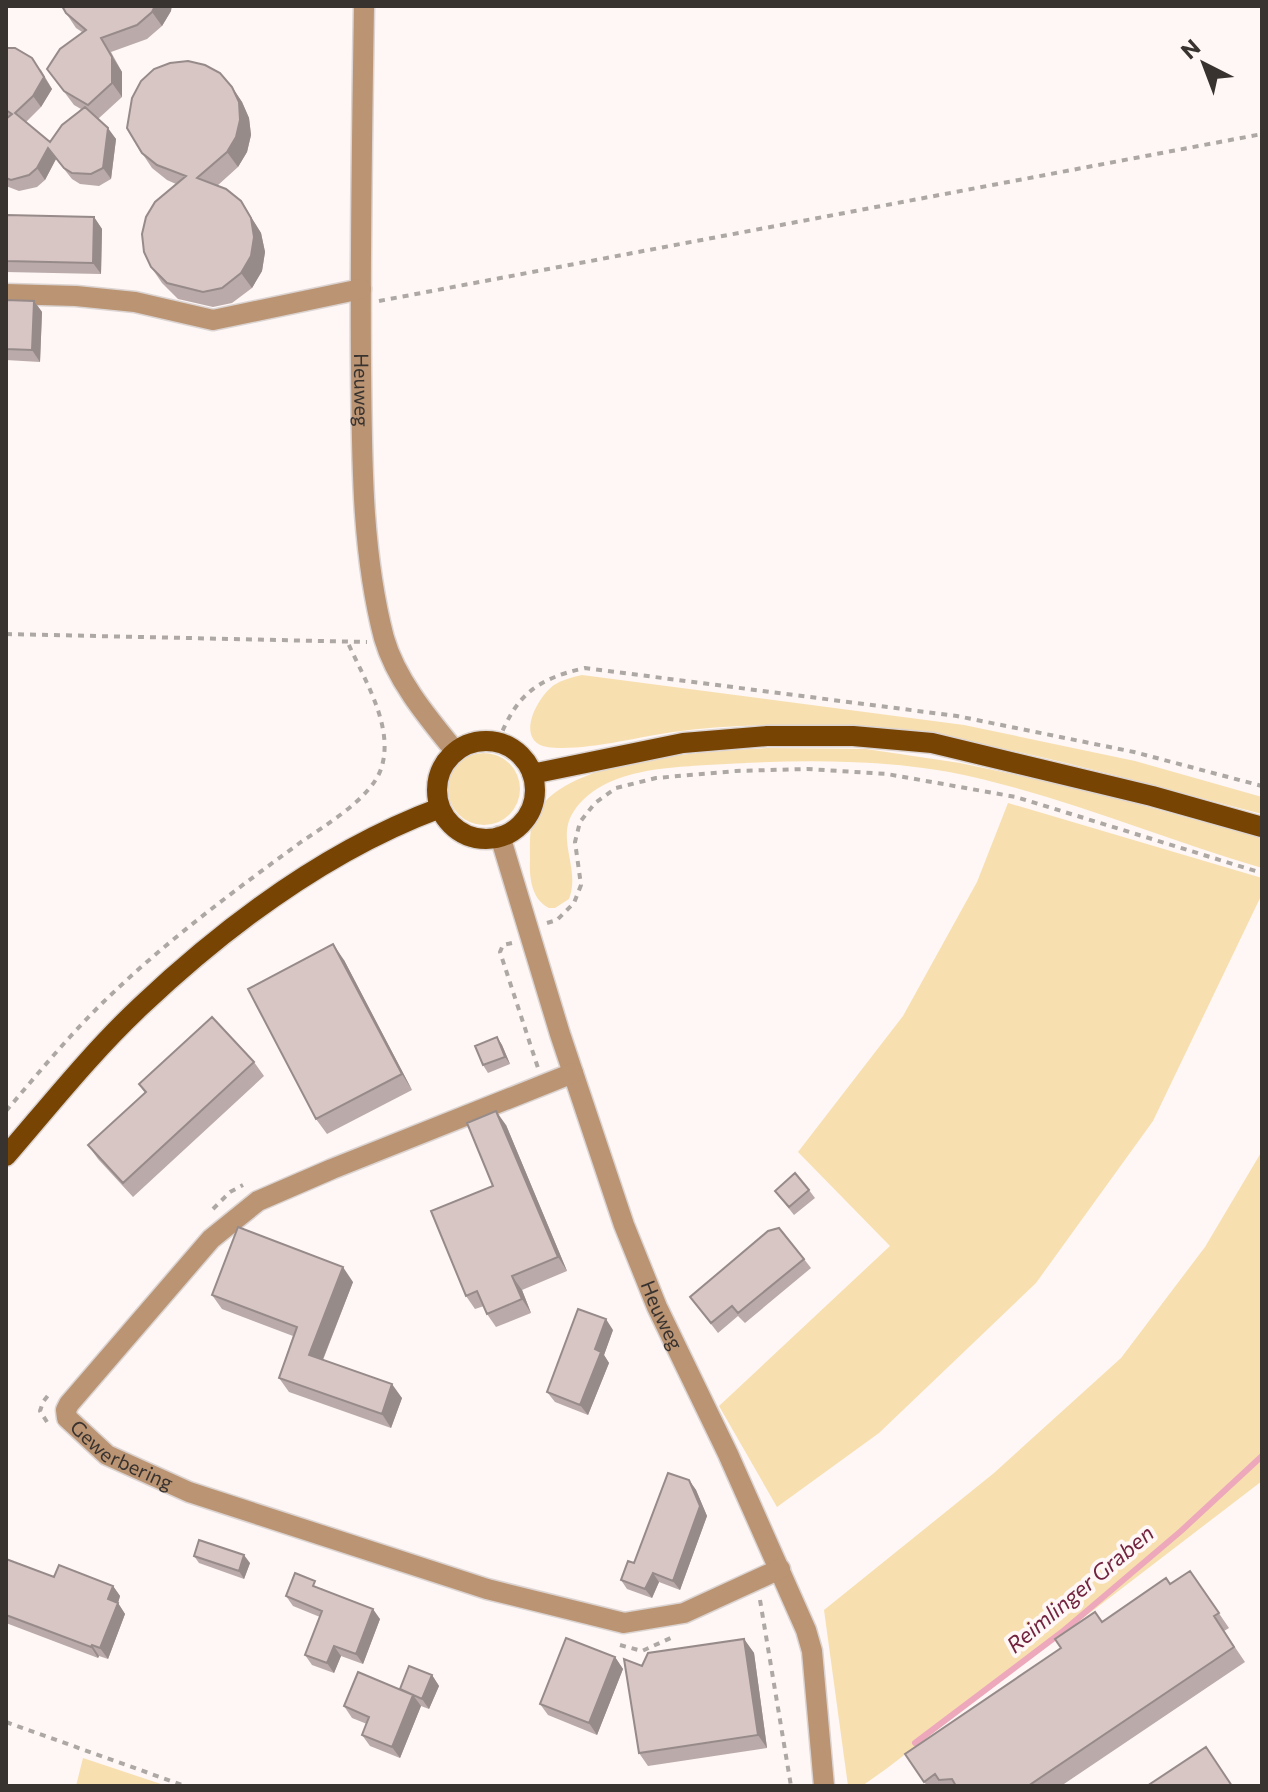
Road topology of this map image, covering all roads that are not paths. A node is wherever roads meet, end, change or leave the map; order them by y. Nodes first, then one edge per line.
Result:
1 (364, 6) edge
2 (6, 294) edge
3 (361, 297) junction
4 (455, 751) junction
5 (532, 774) junction
6 (440, 808) junction
7 (1262, 827) edge
8 (500, 836) junction
9 (573, 1073) junction
10 (6, 1156) edge
11 (780, 1569) junction
12 (824, 1786) edge

1 - 3 street, Heuweg
2 - 3 street
3 - 4 street, Heuweg
4 - 5 main road
4 - 6 main road
5 - 7 main road
5 - 8 main road
6 - 8 main road
6 - 10 main road
8 - 9 street, Heuweg
9 - 11 street, Heuweg
9 - 11 street, Gewerbering
11 - 12 street, Heuweg

